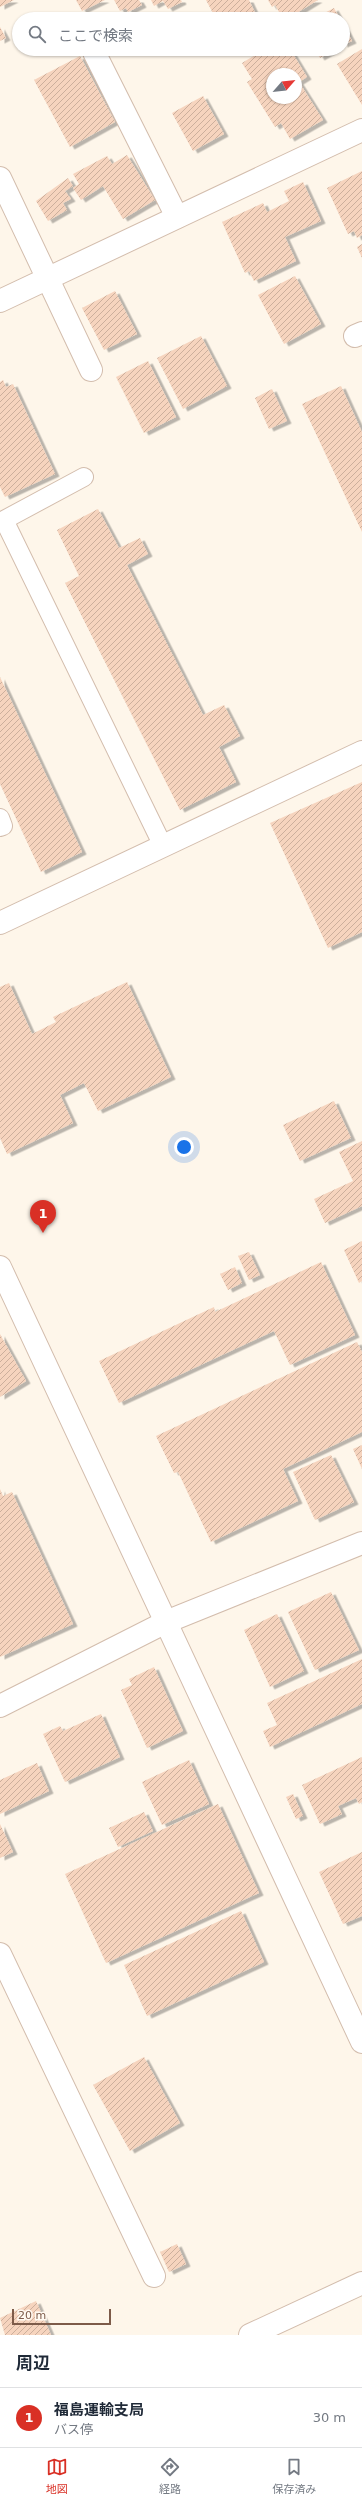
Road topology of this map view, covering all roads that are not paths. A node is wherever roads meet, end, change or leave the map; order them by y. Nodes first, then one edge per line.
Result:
1 (96, 56) edge
2 (362, 130) edge
3 (0, 178) edge
4 (177, 217) junction
5 (48, 278) junction
6 (0, 301) edge
7 (91, 370) dead end
8 (84, 477) dead end
9 (2, 521) edge
10 (362, 752) edge
11 (0, 818) edge
12 (0, 827) edge
13 (163, 846) junction
14 (0, 923) edge
15 (0, 1267) edge
16 (362, 1543) edge
17 (166, 1622) junction
18 (0, 1706) edge
19 (0, 1954) edge
20 (362, 2042) edge
21 (154, 2276) dead end
22 (362, 2283) edge
23 (250, 2335) edge

1 - 4 street
2 - 4 street
3 - 5 street
4 - 5 street
5 - 6 street
5 - 7 street
8 - 9 lane
9 - 13 lane
10 - 13 street
11 - 12 lane
13 - 14 street
15 - 17 street
16 - 17 street
17 - 18 street
17 - 20 street
19 - 21 street
22 - 23 street

